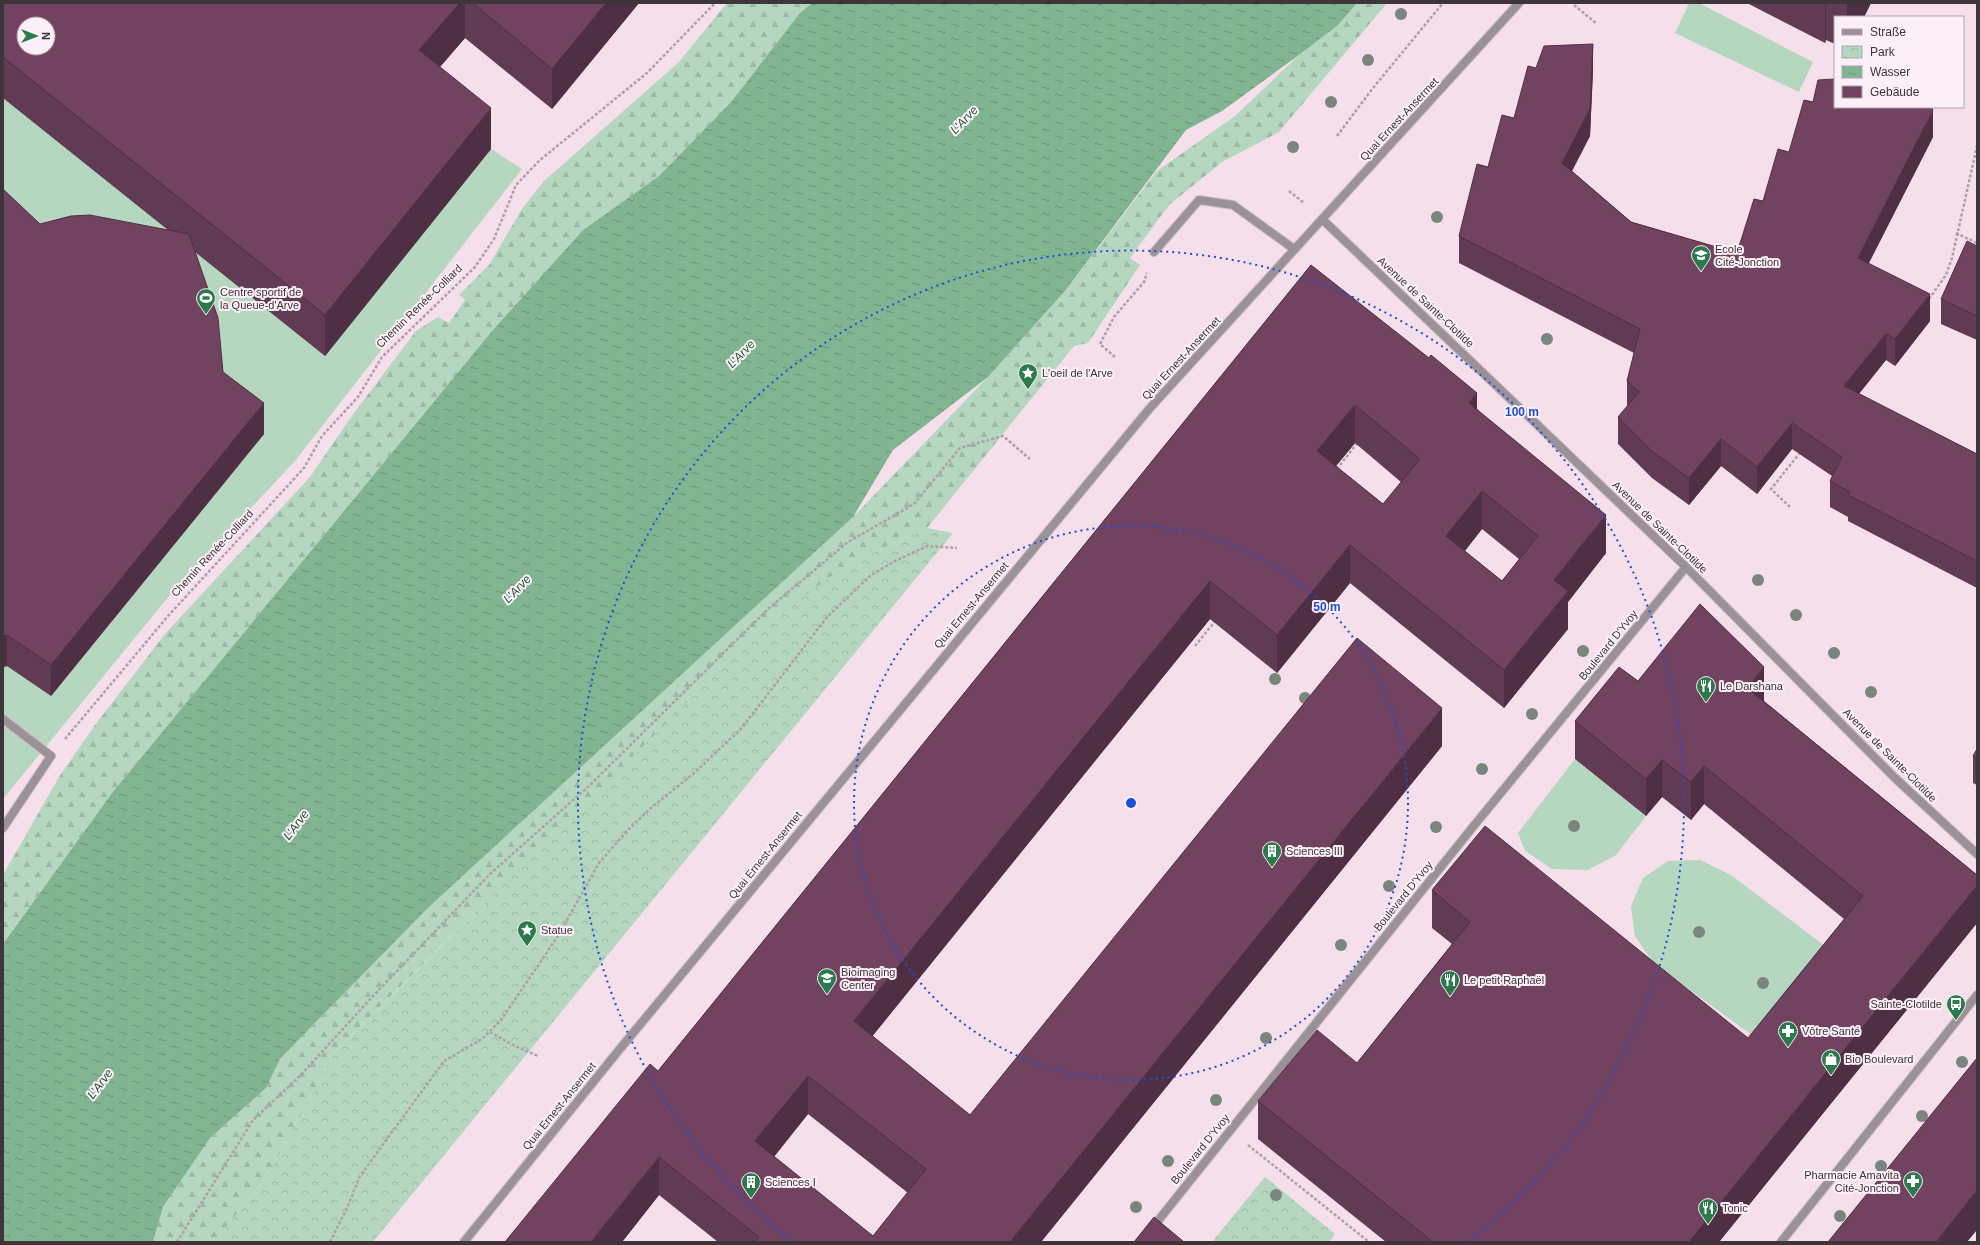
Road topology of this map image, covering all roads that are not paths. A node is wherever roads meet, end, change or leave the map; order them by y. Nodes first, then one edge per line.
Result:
1 (1519, 3) edge
2 (1323, 220) junction
3 (1294, 249) junction
4 (1154, 252) road end
5 (1686, 567) junction
6 (3, 719) edge
7 (3, 828) edge
8 (1977, 854) edge
9 (1977, 995) edge
10 (1143, 1241) edge
11 (464, 1242) edge
12 (1781, 1242) edge

1 - 2 street, Quai Ernest-Ansermet
2 - 3 street, Quai Ernest-Ansermet
2 - 5 street, Avenue de Sainte-Clotilde
3 - 4 street
3 - 11 street, Quai Ernest-Ansermet
5 - 8 street, Avenue de Sainte-Clotilde
5 - 10 street, Boulevard D'Yvoy
6 - 7 street
9 - 12 street

